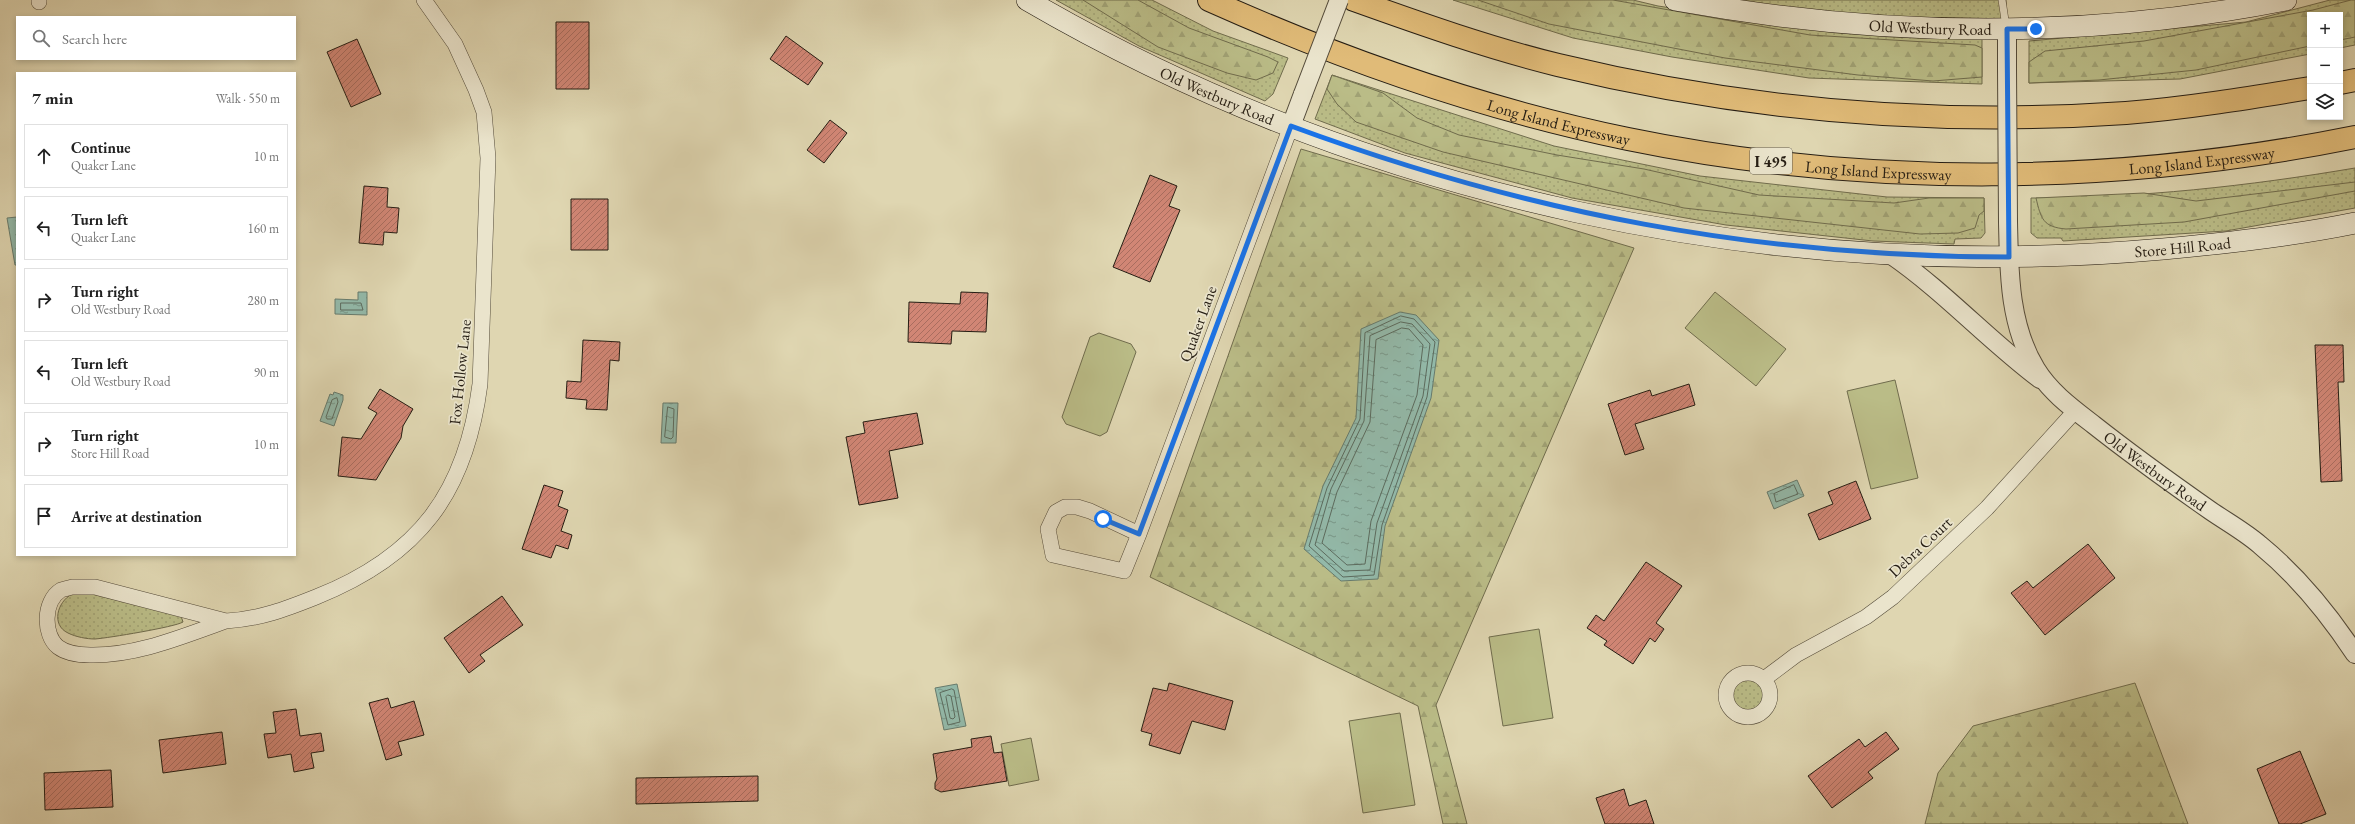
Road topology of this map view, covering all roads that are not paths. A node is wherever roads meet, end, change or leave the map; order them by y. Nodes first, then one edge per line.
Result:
1 (424, 0) edge
2 (1027, 0) edge
3 (1208, 0) edge
4 (1339, 0) edge
5 (1354, 0) edge
6 (2002, 0) edge
7 (1687, 1) edge
8 (2280, 1) edge
9 (2215, 6) edge
10 (2007, 29) junction
11 (2355, 80) edge
12 (2343, 82) edge
13 (2307, 88) edge
14 (1291, 126) junction
15 (2355, 137) edge
16 (2355, 223) edge
17 (1890, 254) junction
18 (2009, 257) junction
19 (2046, 384) junction
20 (2076, 410) junction
21 (1139, 534) junction
22 (226, 621) junction
23 (2355, 654) edge
24 (1764, 679) dead end

1 - 22 street, Fox Hollow Lane
2 - 14 main road, Old Westbury Road
3 - 15 highway, Long Island Expressway / I 495
4 - 14 street, bridge
5 - 13 highway
6 - 10 lane
7 - 10 main road, Old Westbury Road
8 - 9 main road
9 - 10 main road
10 - 18 street, Old Westbury Road, bridge
11 - 12 highway
14 - 17 main road, Old Westbury Road
14 - 21 street, Quaker Lane
16 - 18 main road, Store Hill Road
17 - 18 main road, Old Westbury Road
17 - 19 street
18 - 19 street, Old Westbury Road
19 - 20 street, Old Westbury Road
20 - 23 street, Old Westbury Road
20 - 24 street, Debra Court
21 - 21 street, Quaker Lane
22 - 22 street, Fox Hollow Lane

